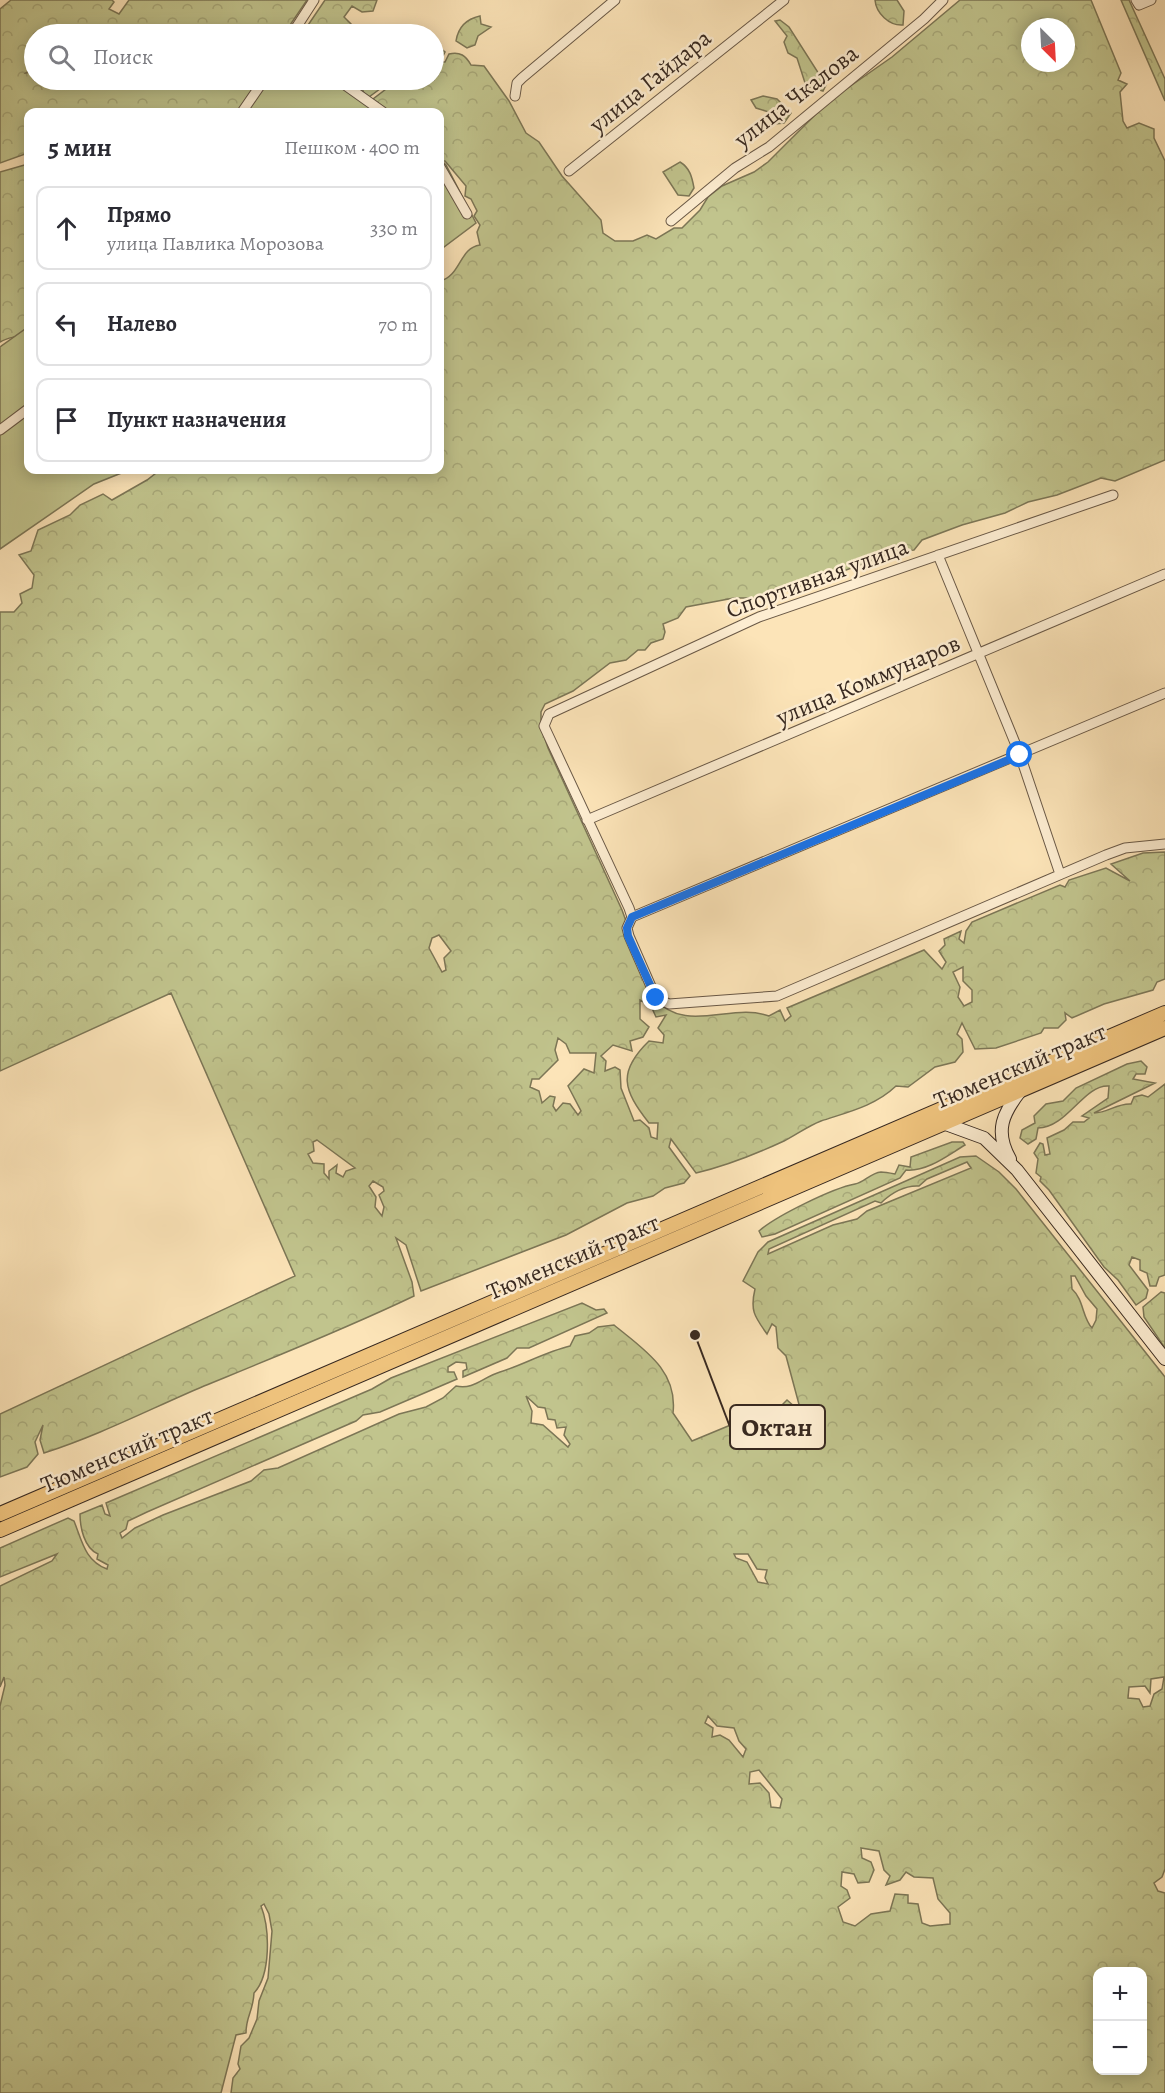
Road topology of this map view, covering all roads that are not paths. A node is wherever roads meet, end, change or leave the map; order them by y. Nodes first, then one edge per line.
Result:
1 (315, 0) edge
2 (615, 0) edge
3 (784, 0) edge
4 (943, 0) edge
5 (1151, 0) edge
6 (1138, 2) edge
7 (299, 24) edge
8 (257, 90) edge
9 (352, 90) edge
10 (514, 96) dead end
11 (245, 108) edge
12 (377, 108) edge
13 (569, 171) dead end
14 (444, 174) edge
15 (467, 214) dead end
16 (671, 221) dead end
17 (24, 412) edge
18 (0, 430) edge
19 (1113, 495) dead end
20 (938, 555) junction
21 (1165, 574) edge
22 (977, 654) junction
23 (1165, 693) edge
24 (1020, 755) junction
25 (587, 820) junction
26 (1165, 844) edge
27 (1060, 874) junction
28 (632, 917) junction
29 (1165, 1013) edge
30 (1165, 1028) edge
31 (1021, 1090) junction
32 (943, 1124) junction
33 (1017, 1170) junction
34 (1165, 1359) edge
35 (0, 1514) edge
36 (0, 1530) edge

1 - 7 street
2 - 10 street
3 - 13 street, улица Гайдара
4 - 16 street, улица Чкалова
5 - 6 street
8 - 11 street
9 - 12 street
14 - 15 street
17 - 18 street
19 - 20 street, Спортивная улица
20 - 22 street
20 - 25 street, Спортивная улица
21 - 22 street, улица Коммунаров
22 - 24 street
22 - 25 street, улица Коммунаров
23 - 24 street
24 - 27 street
24 - 28 street
25 - 28 street
26 - 27 street
27 - 28 street
29 - 35 main road, Тюменский тракт
30 - 31 main road, Тюменский тракт
31 - 32 main road, Тюменский тракт
31 - 33 street
32 - 33 street
32 - 36 main road, Тюменский тракт
33 - 34 street

